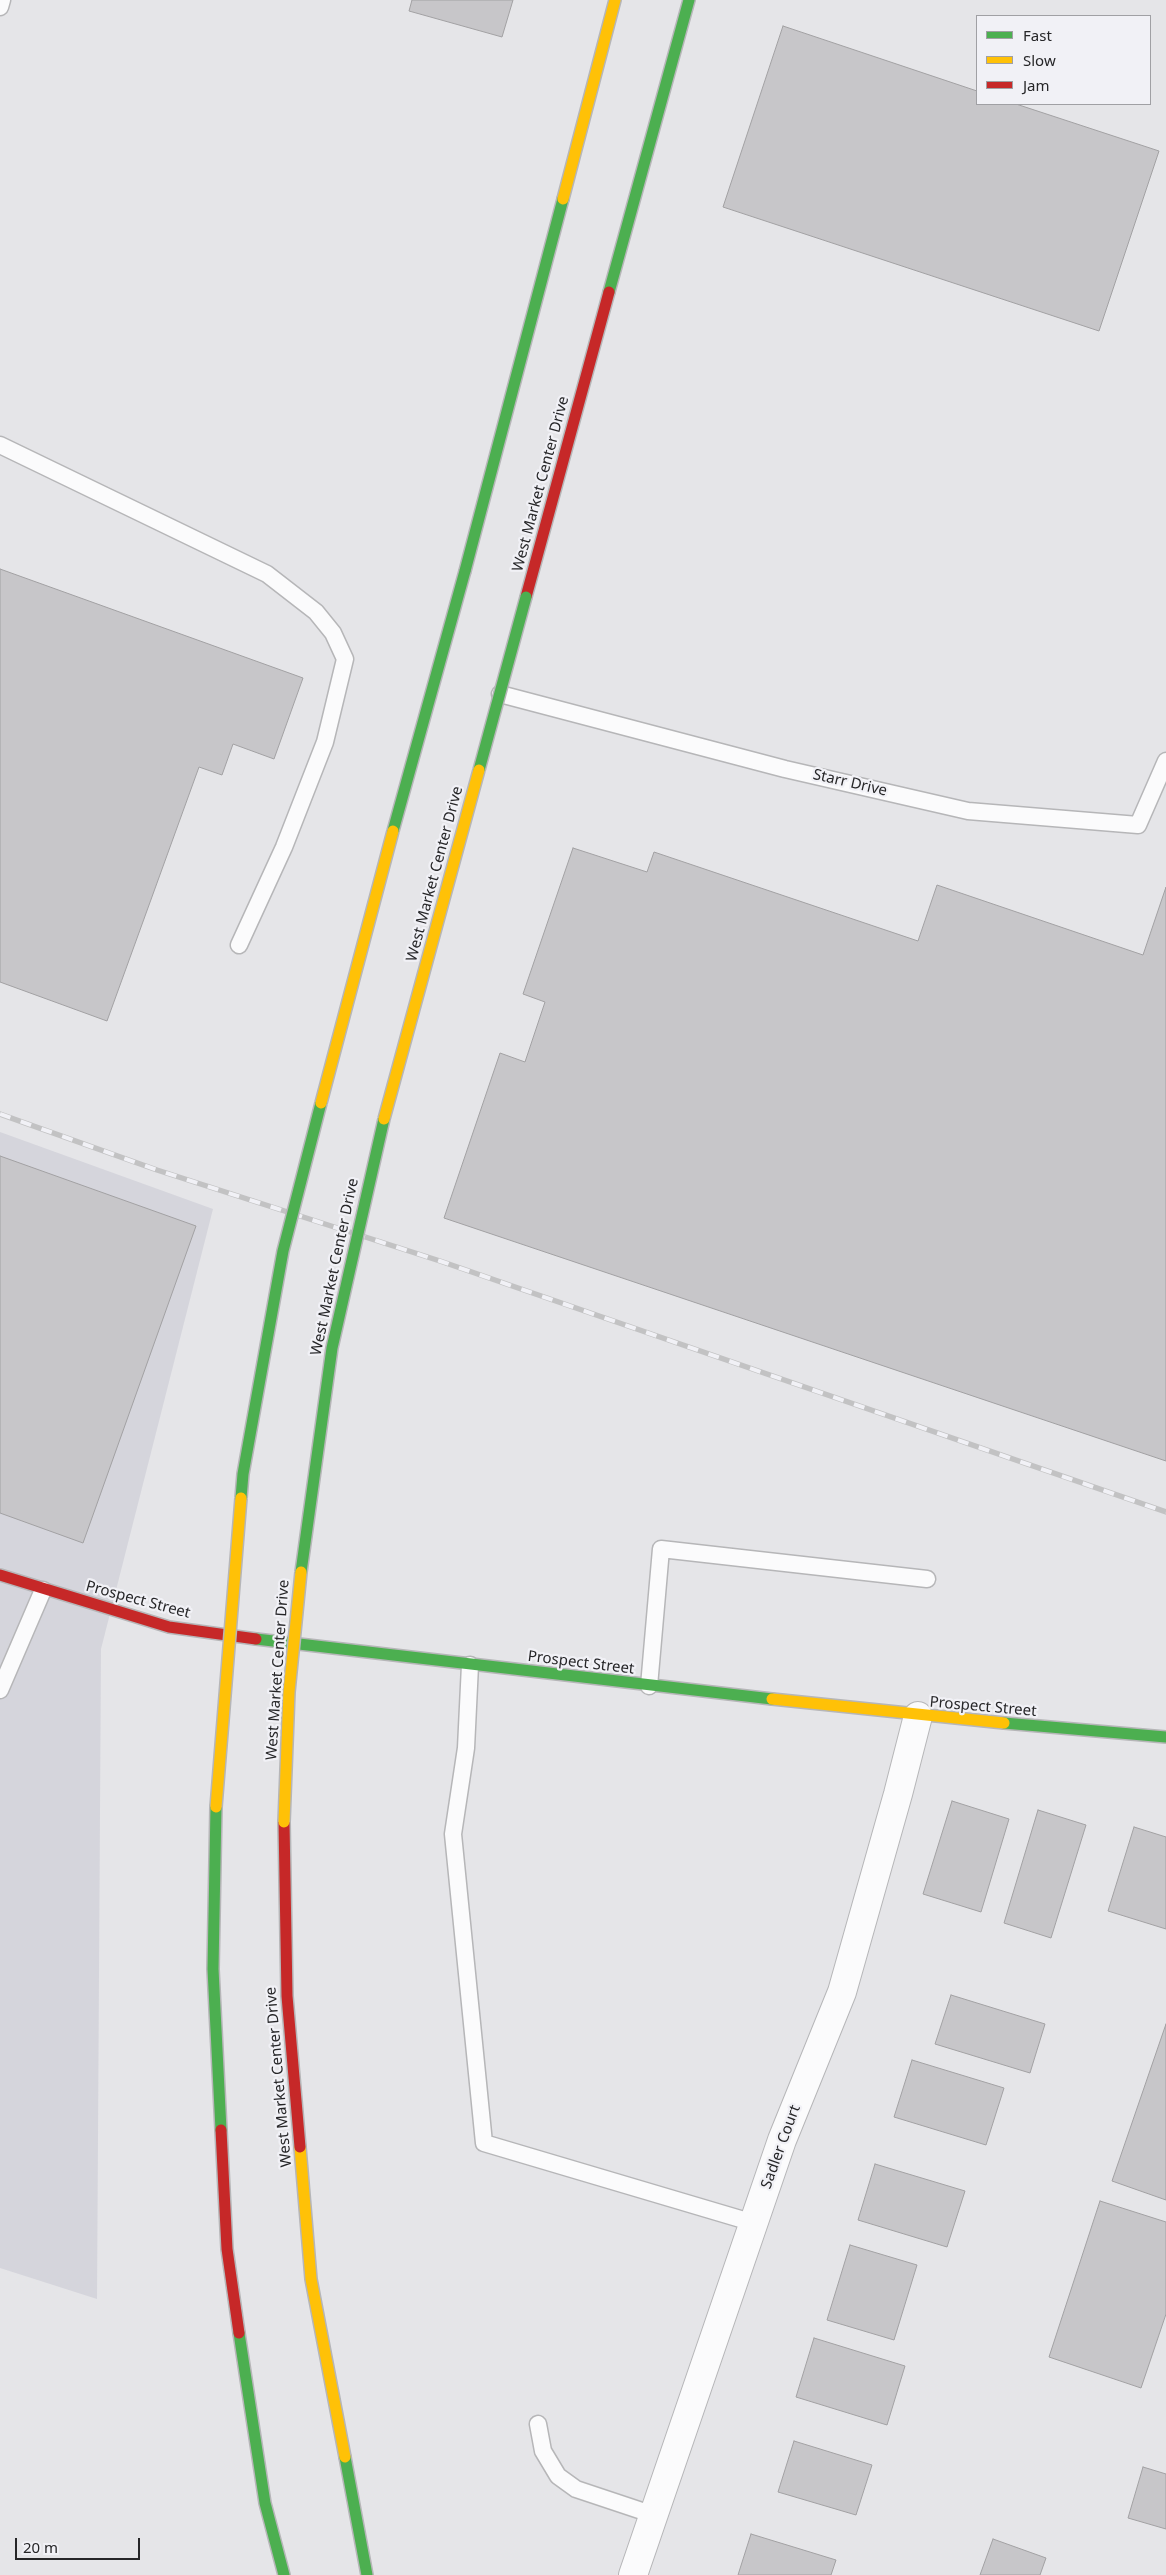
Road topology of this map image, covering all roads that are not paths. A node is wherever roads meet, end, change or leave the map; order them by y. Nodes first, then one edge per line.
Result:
1 (2, 0) edge
2 (615, 0) edge
3 (690, 0) edge
4 (0, 7) edge
5 (0, 445) edge
6 (500, 694) junction
7 (1166, 761) edge
8 (239, 946) dead end
9 (0, 1574) edge
10 (927, 1579) dead end
11 (43, 1590) junction
12 (470, 1665) junction
13 (649, 1686) junction
14 (0, 1690) edge
15 (918, 1716) junction
16 (1166, 1737) edge
17 (754, 2223) junction
18 (538, 2424) dead end
19 (654, 2515) junction
20 (284, 2575) edge
21 (367, 2575) edge
22 (633, 2575) edge

1 - 4 lane
2 - 20 main road, bridge
3 - 6 main road, West Market Center Drive, bridge
5 - 8 lane
6 - 7 lane, Starr Drive
6 - 21 main road, West Market Center Drive, bridge
9 - 11 main road, Prospect Street
10 - 13 lane
11 - 12 main road, Prospect Street
11 - 14 lane
12 - 13 main road, Prospect Street
12 - 17 lane
13 - 15 main road, Prospect Street
15 - 16 main road, Prospect Street
15 - 17 street, Sadler Court
17 - 19 street, Sadler Court
18 - 19 lane
19 - 22 street, Sadler Court

